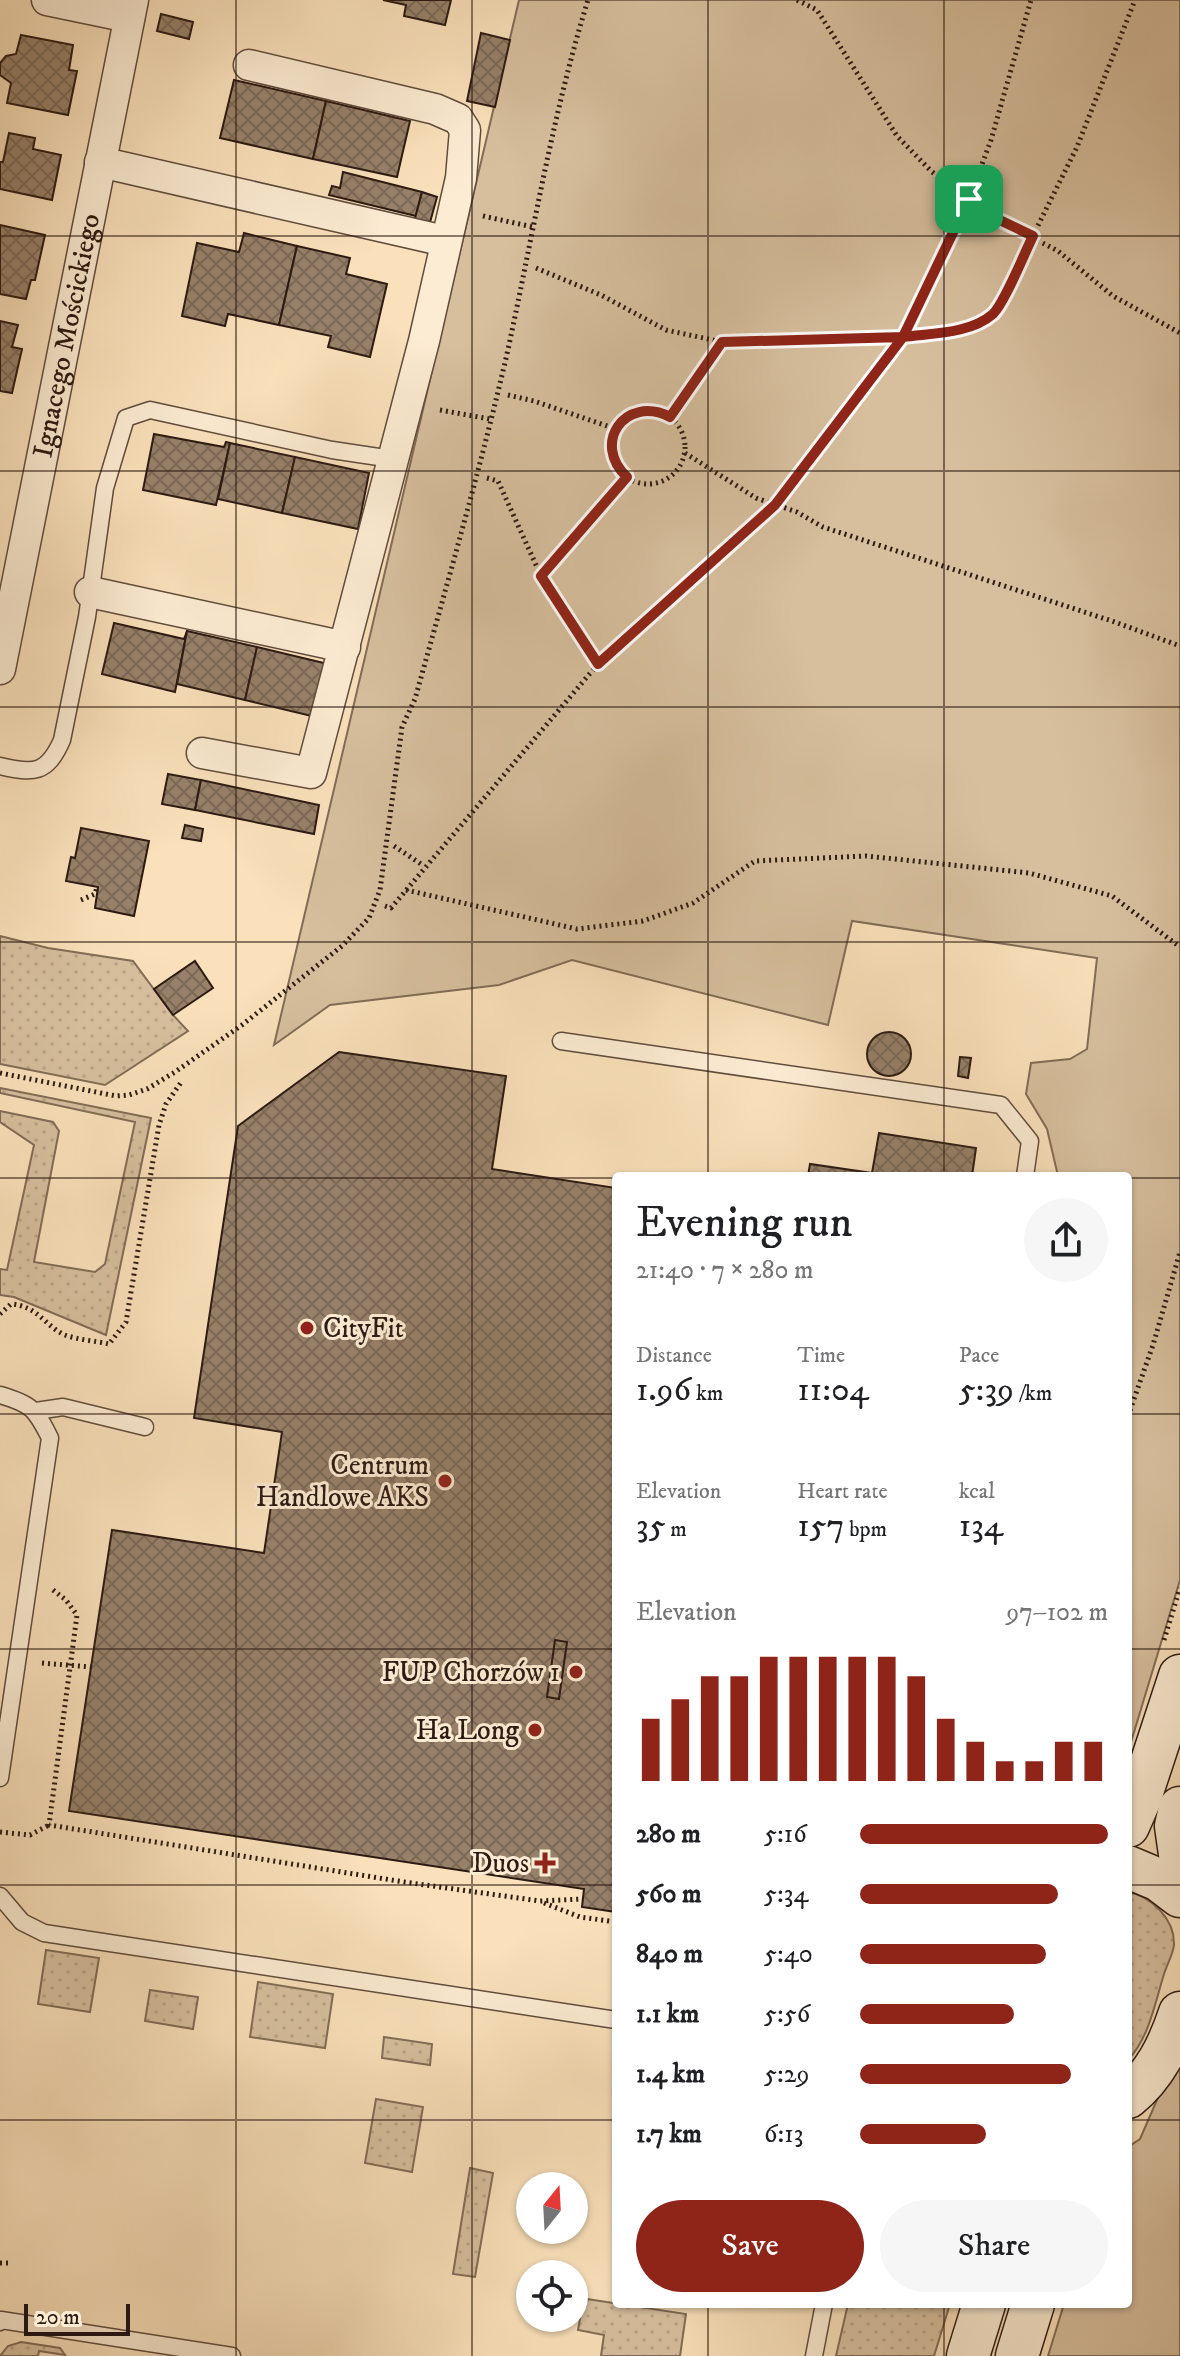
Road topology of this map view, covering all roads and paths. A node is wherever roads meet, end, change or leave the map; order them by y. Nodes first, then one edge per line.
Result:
1 (47, 0) edge
2 (588, 0) edge
3 (797, 0) edge
4 (1031, 0) edge
5 (1135, 0) edge
6 (131, 9) edge
7 (249, 65) dead end
8 (100, 162) junction
9 (969, 199) junction
10 (453, 210) junction
11 (533, 227) junction
12 (1033, 236) junction
13 (445, 241) junction
14 (536, 268) dead end
15 (1180, 333) edge
16 (903, 337) junction
17 (722, 342) junction
18 (508, 395) dead end
19 (406, 409) junction
20 (670, 417) junction
21 (490, 419) junction
22 (616, 429) junction
23 (685, 453) junction
24 (392, 459) junction
25 (627, 477) junction
26 (487, 478) dead end
27 (775, 505) junction
28 (541, 576) junction
29 (90, 592) junction
30 (1180, 646) edge
31 (345, 647) junction
32 (598, 664) junction
33 (0, 669) edge
34 (202, 753) dead end
35 (0, 766) edge
36 (394, 846) dead end
37 (424, 866) junction
38 (97, 887) dead end
39 (406, 890) junction
40 (81, 900) dead end
41 (385, 906) dead end
42 (1180, 947) edge
43 (561, 1041) dead end
44 (0, 1073) edge
45 (182, 1081) dead end
46 (1026, 1172) edge
47 (1180, 1252) edge
48 (0, 1314) edge
49 (0, 1395) edge
50 (1132, 1405) edge
51 (36, 1411) junction
52 (145, 1427) dead end
53 (45, 1584) dead end
54 (34, 1662) dead end
55 (70, 1666) junction
56 (91, 1667) dead end
57 (1180, 1676) edge
58 (0, 1778) edge
59 (1180, 1808) edge
60 (1132, 1817) edge
61 (49, 1825) junction
62 (0, 1832) edge
63 (1180, 1854) edge
64 (1132, 1869) edge
65 (0, 1896) edge
66 (1180, 1896) edge
67 (583, 1899) dead end
68 (540, 1901) junction
69 (612, 1921) edge
70 (1180, 2013) edge
71 (612, 2019) edge
72 (1170, 2058) edge
73 (1132, 2093) edge
74 (0, 2263) edge
75 (10, 2263) dead end
76 (823, 2308) edge
77 (983, 2308) edge
78 (1032, 2308) edge
79 (0, 2322) edge
80 (232, 2356) edge
81 (814, 2356) edge
82 (968, 2356) edge
83 (1017, 2356) edge

1 - 6 street
2 - 11 path
3 - 9 path
4 - 9 path
5 - 12 path
6 - 8 street, Ignacego Mościckiego
7 - 10 street
8 - 13 street
8 - 33 street, Ignacego Mościckiego
9 - 12 path
9 - 16 path
10 - 11 path
10 - 13 street
11 - 21 path
12 - 15 path
12 - 16 path
13 - 19 street
14 - 17 path
16 - 17 path
16 - 27 path
17 - 20 path
18 - 22 path
19 - 21 path
19 - 24 street
20 - 22 path
20 - 23 path
21 - 44 path
22 - 25 path
23 - 25 path
23 - 27 path
24 - 29 lane
24 - 31 street
25 - 28 path
26 - 28 path
27 - 30 path
27 - 32 path
28 - 32 path
29 - 31 street
29 - 35 lane
31 - 34 street
32 - 37 path
36 - 37 path
37 - 39 path
38 - 40 path
39 - 41 path
39 - 42 path
43 - 46 lane
45 - 48 path
47 - 50 path
49 - 51 lane
51 - 52 lane
51 - 58 lane
53 - 55 path
54 - 55 path
55 - 56 path
55 - 61 path
57 - 60 street
59 - 63 street
61 - 62 path
61 - 68 path
64 - 66 street
65 - 71 lane
67 - 68 path
68 - 69 path
70 - 72 street
72 - 73 street
74 - 75 path
76 - 81 lane
77 - 82 street
78 - 83 street
79 - 80 lane

